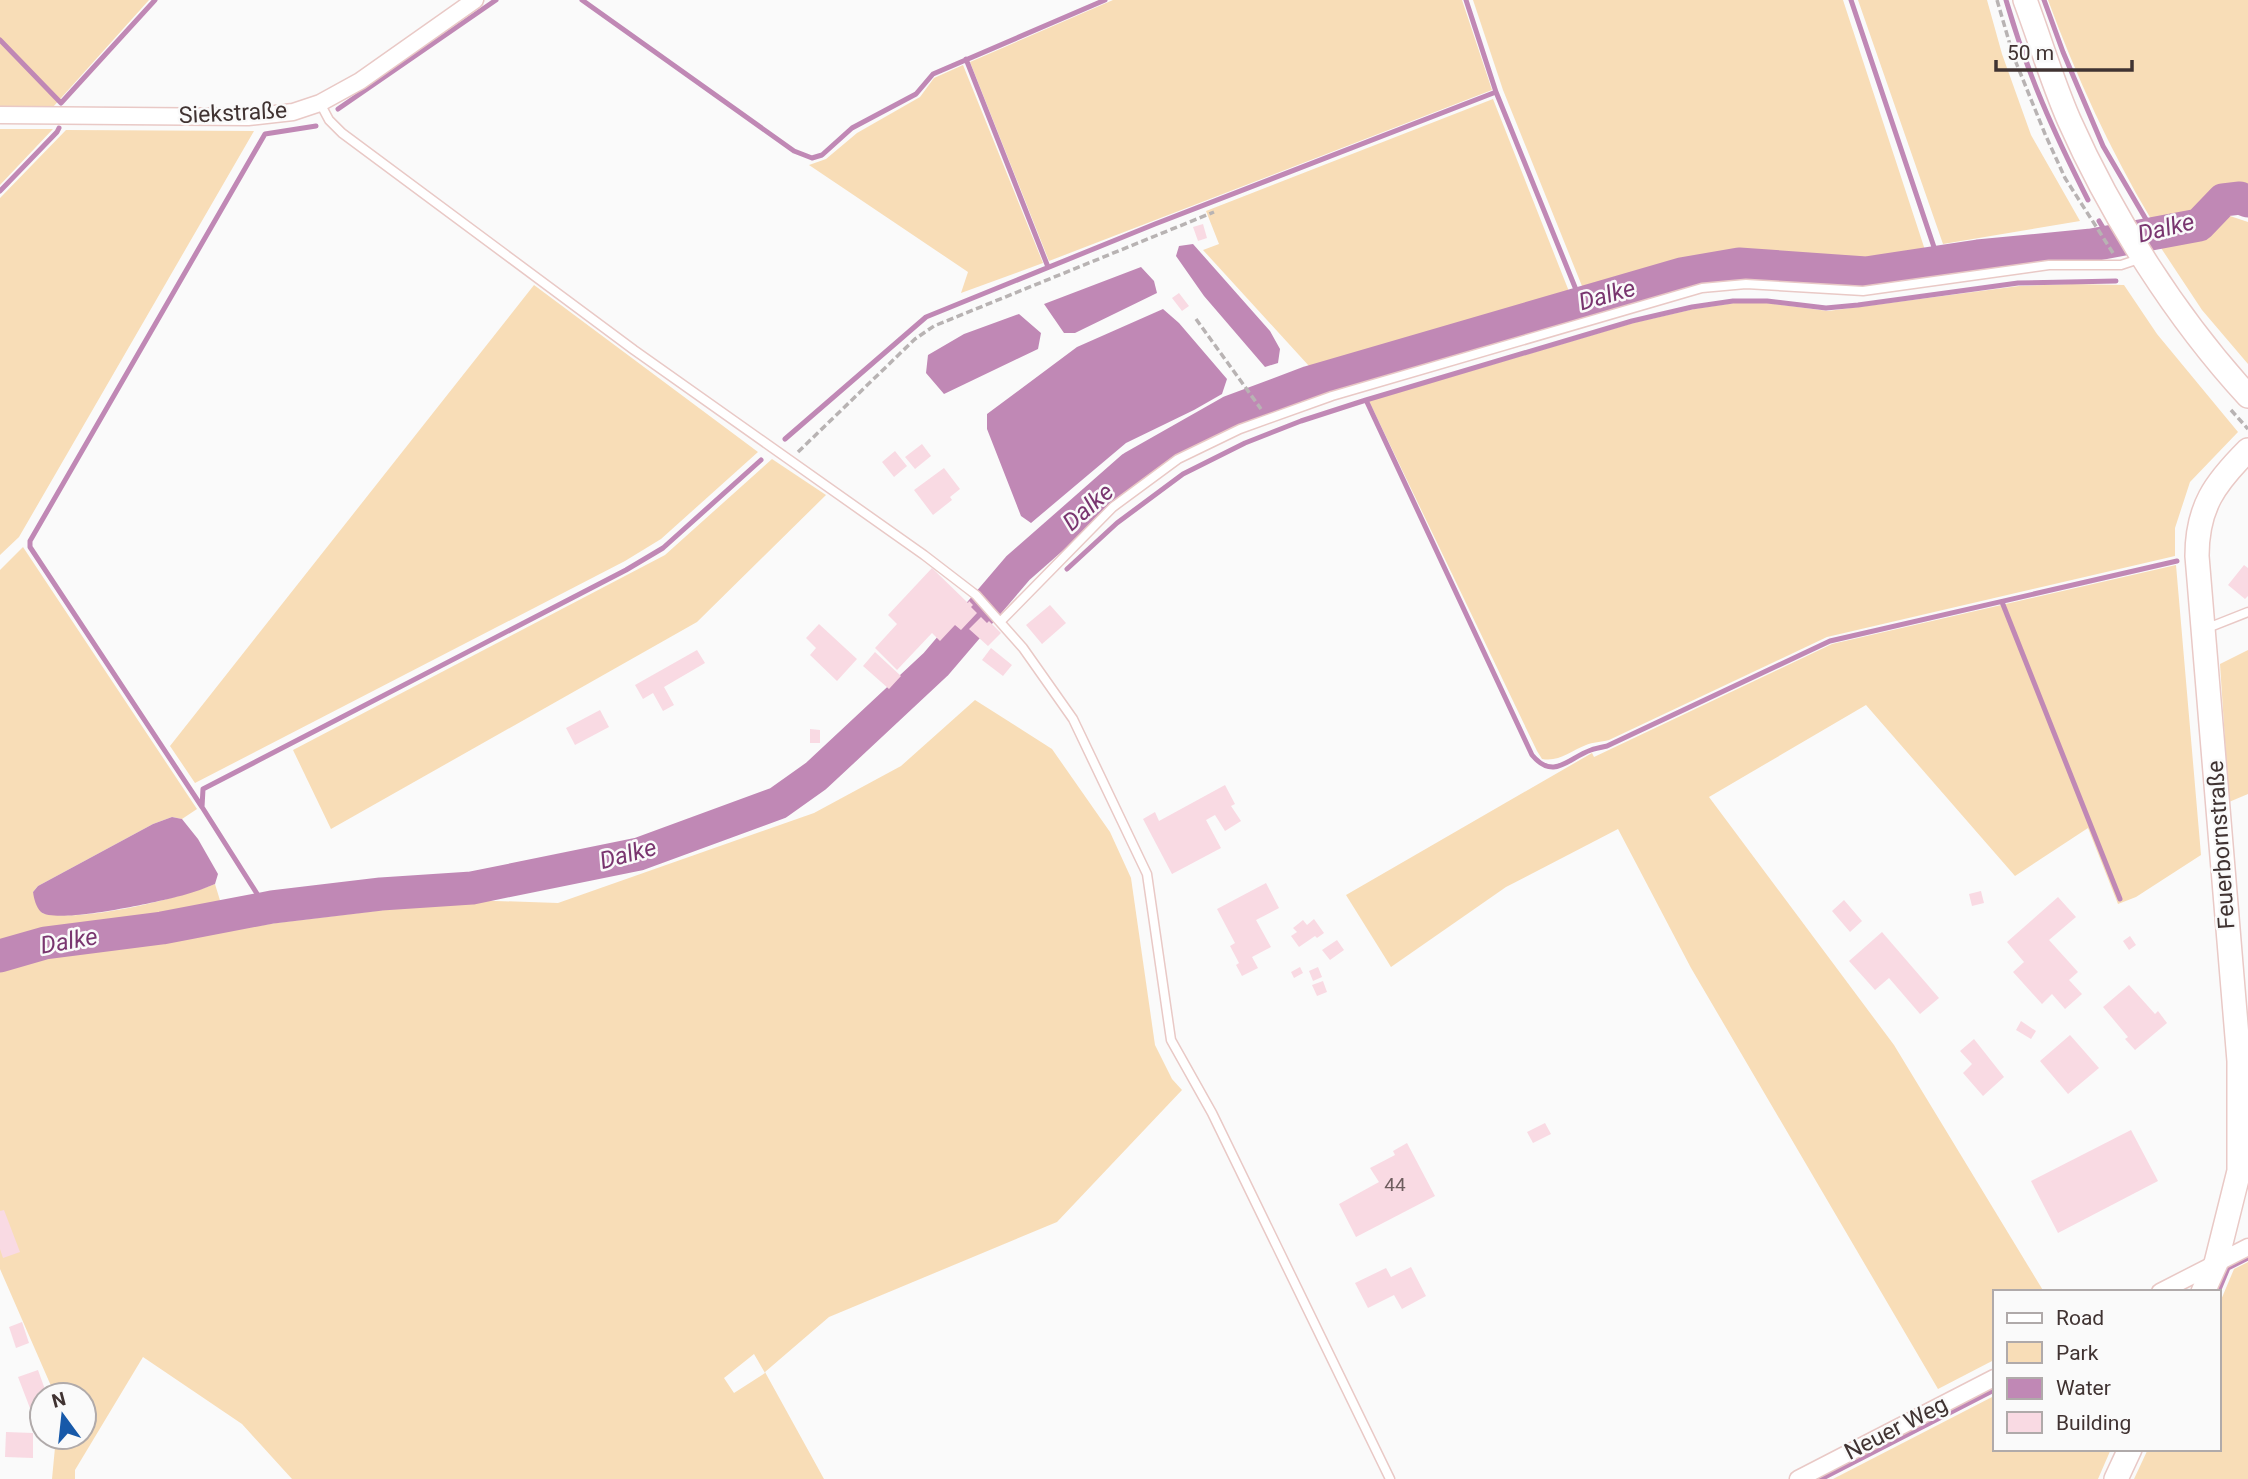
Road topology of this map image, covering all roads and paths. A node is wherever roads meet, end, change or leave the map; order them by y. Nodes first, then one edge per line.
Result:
1 (475, 0) edge
2 (1997, 0) edge
3 (2025, 0) edge
4 (320, 103) junction
5 (0, 115) edge
6 (1214, 212) dead end
7 (2113, 254) dead end
8 (2142, 255) junction
9 (1196, 319) dead end
10 (2248, 396) edge
11 (1262, 410) dead end
12 (2248, 450) edge
13 (790, 460) junction
14 (2248, 612) edge
15 (1001, 621) junction
16 (2205, 629) junction
17 (2248, 1247) edge
18 (2216, 1263) junction
19 (2164, 1290) edge
20 (2204, 1290) edge
21 (1993, 1379) edge
22 (2129, 1451) edge
23 (1390, 1479) edge
24 (1798, 1479) edge
25 (2116, 1479) edge

1 - 4 street, Siekstraße
2 - 7 path
3 - 8 street
4 - 5 street, Siekstraße
4 - 13 lane
6 - 13 path
8 - 10 street
8 - 15 lane
9 - 11 path
12 - 16 street, Feuerbornstraße
13 - 15 lane
14 - 16 lane
15 - 23 lane
16 - 18 street, Feuerbornstraße
17 - 18 street
18 - 19 street
18 - 20 street, Feuerbornstraße
21 - 24 street, Neuer Weg
22 - 25 street

